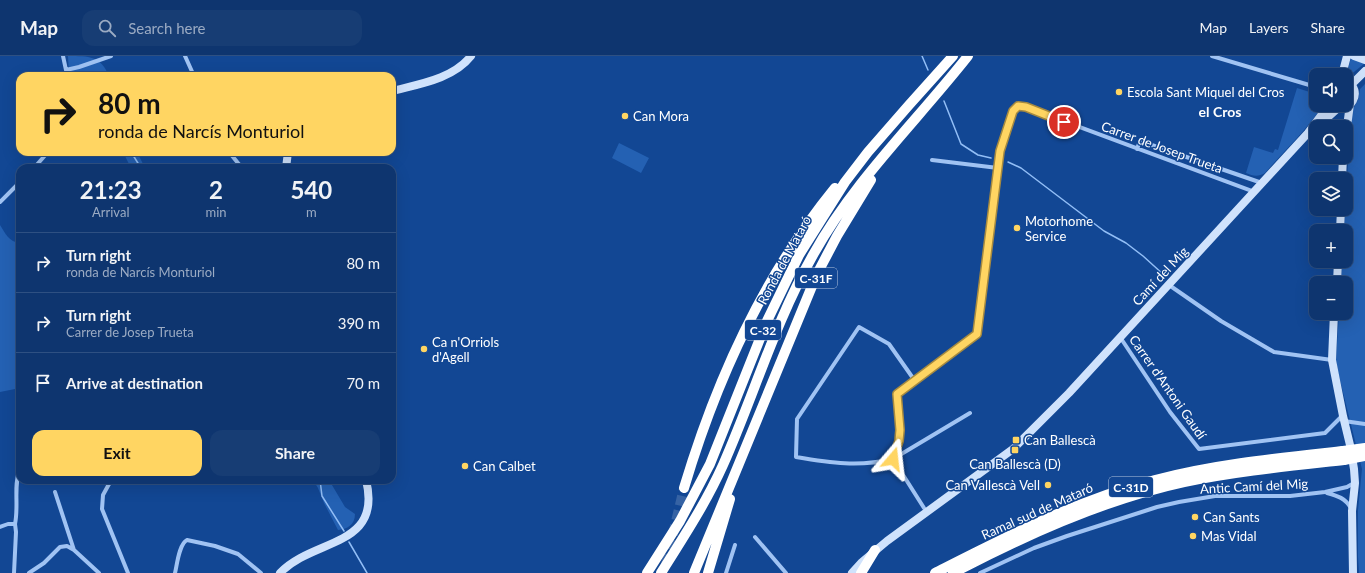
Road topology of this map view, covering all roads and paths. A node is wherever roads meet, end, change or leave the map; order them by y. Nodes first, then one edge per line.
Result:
1 (63, 56) edge
2 (111, 56) edge
3 (185, 56) edge
4 (471, 56) edge
5 (953, 56) edge
6 (968, 56) edge
7 (1212, 56) edge
8 (1347, 56) edge
9 (1354, 56) edge
10 (1365, 60) edge
11 (1344, 68) edge
12 (66, 70) joint
13 (1365, 71) edge
14 (192, 72) edge
15 (1353, 79) edge
16 (1309, 85) edge
17 (1353, 86) edge
18 (396, 90) edge
19 (1353, 99) edge
20 (1323, 112) edge
21 (1332, 112) edge
22 (1324, 120) edge
23 (1308, 134) joint
24 (1137, 149) junction
25 (44, 156) edge
26 (232, 156) edge
27 (932, 160) dead end
28 (877, 162) junction
29 (38, 164) edge
30 (239, 164) edge
31 (998, 168) junction
32 (845, 182) junction
33 (1263, 183) junction
34 (16, 186) edge
35 (1255, 192) junction
36 (0, 202) edge
37 (1169, 284) junction
38 (1334, 320) edge
39 (1120, 337) junction
40 (1332, 360) junction
41 (915, 381) junction
42 (970, 413) dead end
43 (1343, 418) junction
44 (1365, 424) edge
45 (1028, 433) junction
46 (1365, 448) edge
47 (1343, 455) junction
48 (1365, 456) edge
49 (741, 459) junction
50 (893, 459) junction
51 (970, 481) junction
52 (1355, 483) junction
53 (16, 484) edge
54 (109, 484) edge
55 (367, 484) edge
56 (684, 488) tunnel mouth
57 (55, 492) dead end
58 (1325, 492) junction
59 (924, 508) junction
60 (1352, 511) junction
61 (15, 524) junction
62 (905, 525) junction
63 (0, 526) edge
64 (755, 537) dead end
65 (735, 545) dead end
66 (74, 550) junction
67 (875, 550) junction
68 (306, 555) junction
69 (252, 566) junction
70 (289, 571) edge
71 (14, 573) edge
72 (29, 573) edge
73 (99, 573) edge
74 (128, 573) edge
75 (175, 573) edge
76 (256, 573) edge
77 (260, 573) edge
78 (280, 573) edge
79 (647, 573) edge
80 (661, 573) edge
81 (694, 573) edge
82 (708, 573) edge
83 (726, 573) edge
84 (786, 573) edge
85 (846, 573) edge
86 (852, 573) edge
87 (860, 573) edge
88 (935, 573) edge
89 (953, 573) edge
90 (980, 573) edge
91 (1353, 573) edge

1 - 12 street
2 - 12 street
3 - 14 street
4 - 18 street
5 - 32 highway, Ronda de Mataró / C-32
6 - 28 highway, Ronda de Mataró / C-32
7 - 16 street
8 - 11 street
9 - 10 street
13 - 15 street
17 - 19 street
20 - 23 street, Camí del Mig
21 - 22 street, Camí del Mig
23 - 33 street, Camí del Mig
24 - 31 street, Carrer de Josep Trueta
24 - 33 street
24 - 35 street, Carrer de Josep Trueta
25 - 29 street
26 - 30 street
27 - 31 street
28 - 49 highway, C-31F
28 - 80 highway, Ronda de Mataró / C-32
31 - 41 street
32 - 56 highway, C-31F
32 - 79 highway, Ronda de Mataró / C-32
33 - 35 street, Camí del Mig
34 - 36 street
35 - 37 street, Camí del Mig
37 - 39 street, Camí del Mig
37 - 40 street
38 - 40 street
39 - 43 street, Carrer d'Antoni Gaudí
39 - 45 street, Camí del Mig
40 - 43 street
41 - 50 street
41 - 50 street
42 - 50 street
43 - 44 street
43 - 52 street
45 - 51 street, Camí del Mig
45 - 59 street, Camí del Mig
46 - 47 highway, C-31D, bridge
47 - 48 highway, C-31D, bridge
47 - 88 highway, Ramal sud de Mataró / C-31D
47 - 89 highway, C-31D
49 - 81 highway, C-31F
49 - 82 highway
50 - 59 street
51 - 59 street, Camí del Mig
51 - 62 street, Camí del Mig
52 - 58 street, Antic Camí del Mig
52 - 60 street
53 - 61 street
54 - 74 street
55 - 68 street
57 - 66 street
58 - 60 street, Antic Camí del Mig
58 - 90 street, Antic Camí del Mig
59 - 62 street, Camí del Mig
60 - 91 street
61 - 63 street
61 - 71 street
62 - 67 street
62 - 85 street, Camí del Mig
64 - 84 street
65 - 83 street
66 - 72 street
66 - 73 street
67 - 86 street
67 - 87 highway
68 - 70 street
68 - 78 street
69 - 75 street
69 - 76 street
69 - 77 street

